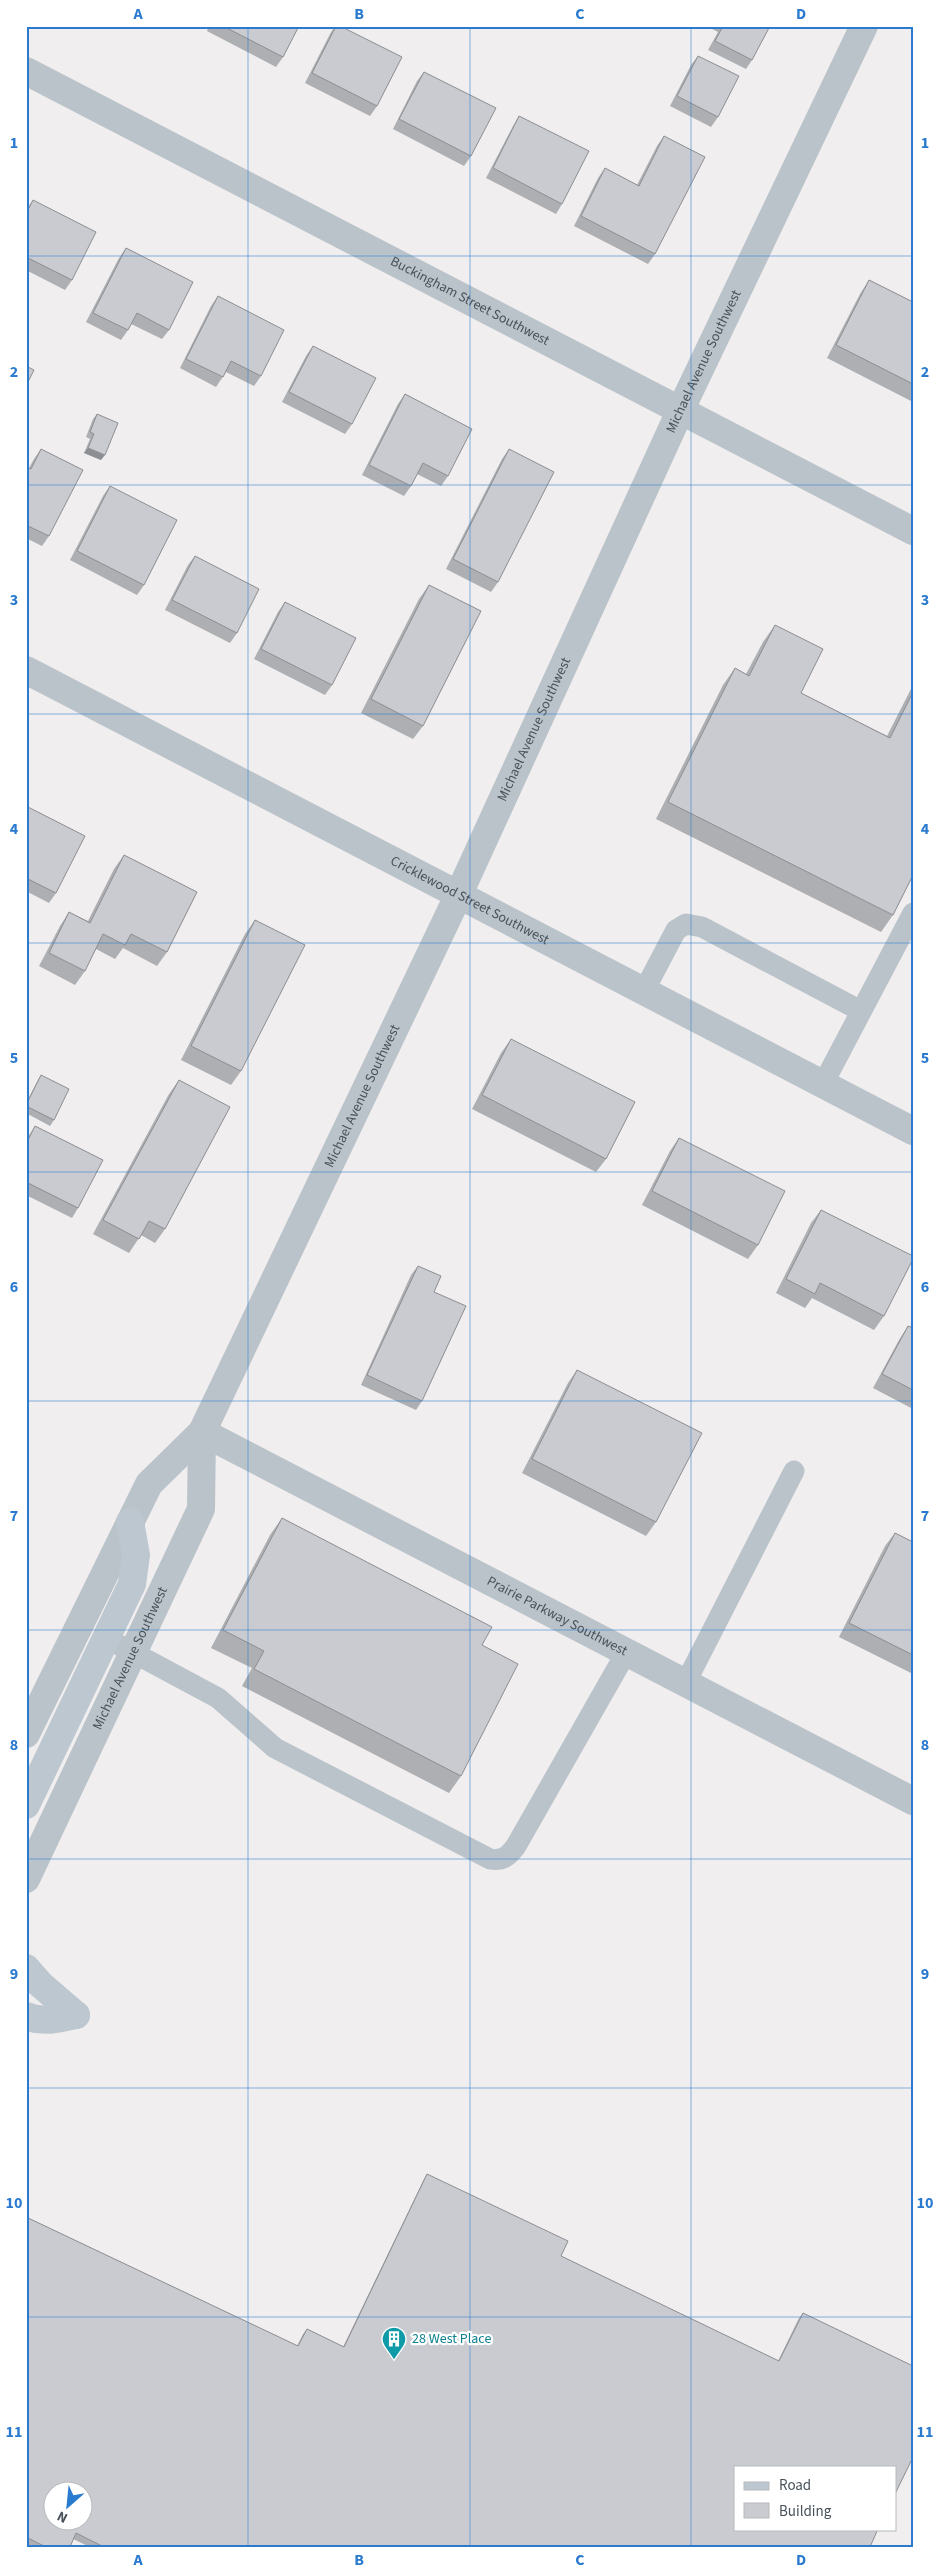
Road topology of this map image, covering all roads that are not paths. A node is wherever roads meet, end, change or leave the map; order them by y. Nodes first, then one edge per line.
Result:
1 (864, 26) edge
2 (26, 71) edge
3 (681, 410) junction
4 (913, 531) edge
5 (26, 670) edge
6 (458, 896) junction
7 (913, 913) edge
8 (644, 991) junction
9 (860, 1011) junction
10 (823, 1084) junction
11 (913, 1131) edge
12 (202, 1432) junction
13 (794, 1471) dead end
14 (130, 1522) junction
15 (106, 1638) junction
16 (627, 1651) junction
17 (133, 1653) junction
18 (686, 1682) junction
19 (26, 1734) edge
20 (913, 1801) edge
21 (26, 1805) edge
22 (26, 1879) edge
23 (26, 1968) edge
24 (29, 2018) edge

1 - 3 street, Michael Avenue Southwest
2 - 3 street, Buckingham Street Southwest
3 - 4 street, Buckingham Street Southwest
3 - 6 street, Michael Avenue Southwest
5 - 6 street, Cricklewood Street Southwest
6 - 8 street, Cricklewood Street Southwest
6 - 12 street, Michael Avenue Southwest
7 - 9 lane
8 - 9 lane
8 - 10 street, Cricklewood Street Southwest
9 - 10 lane
10 - 11 street, Cricklewood Street Southwest
12 - 14 street, Michael Avenue Southwest
12 - 16 street, Prairie Parkway Southwest
12 - 17 street, Michael Avenue Southwest
13 - 18 lane
14 - 15 main road
14 - 19 street, Michael Avenue Southwest
15 - 17 lane
15 - 21 main road
16 - 17 lane
16 - 18 street, Prairie Parkway Southwest
17 - 22 street, Michael Avenue Southwest
18 - 20 street, Prairie Parkway Southwest
23 - 24 main road

